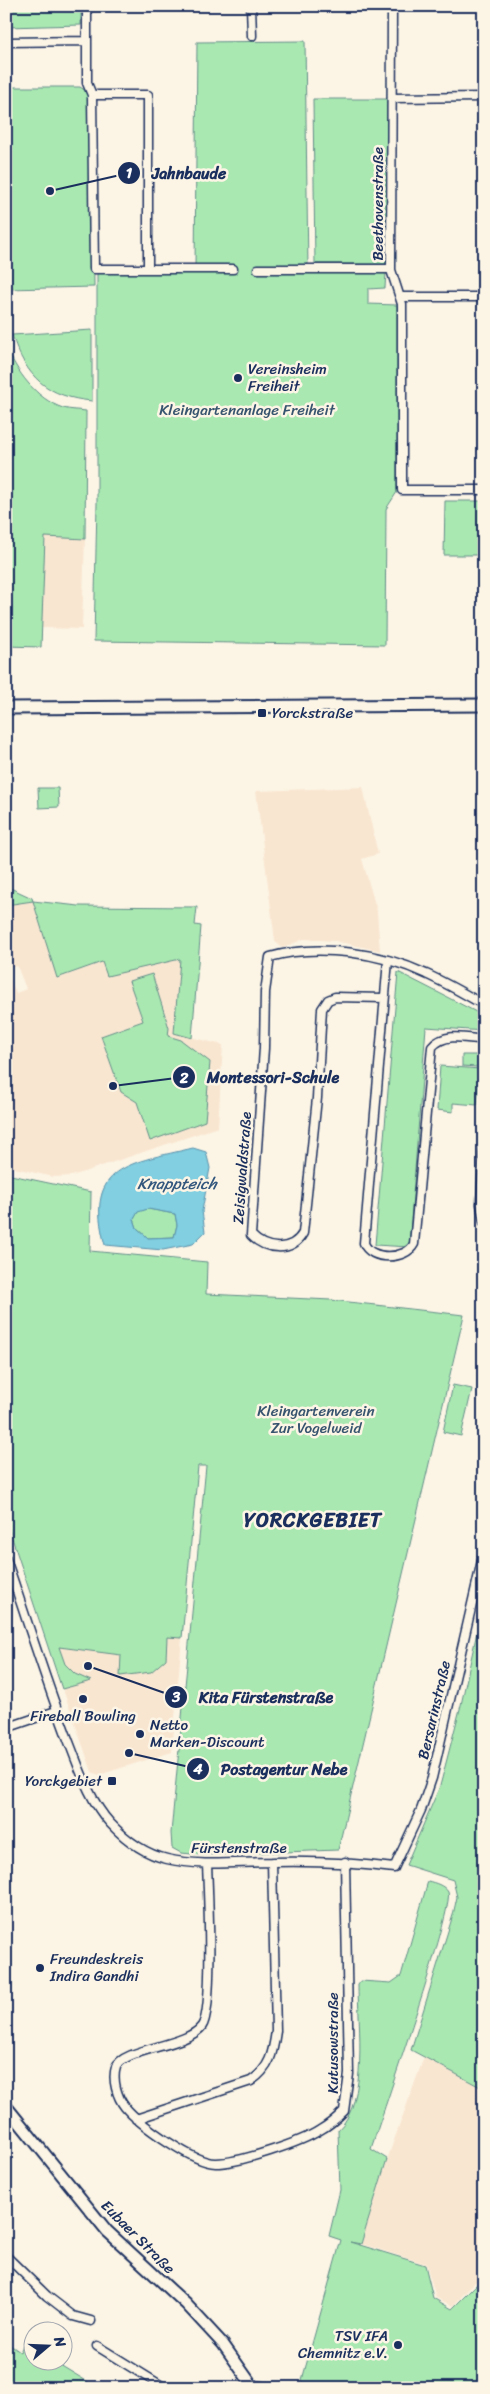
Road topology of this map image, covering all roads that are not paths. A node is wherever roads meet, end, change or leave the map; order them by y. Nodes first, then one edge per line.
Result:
1 (87, 6) edge
2 (251, 6) edge
3 (392, 6) edge
4 (252, 36) dead end
5 (87, 41) junction
6 (6, 42) edge
7 (92, 95) junction
8 (484, 97) edge
9 (392, 98) junction
10 (148, 269) junction
11 (233, 269) dead end
12 (258, 269) dead end
13 (391, 269) junction
14 (484, 297) edge
15 (400, 298) junction
16 (484, 490) edge
17 (484, 705) edge
18 (6, 708) edge
19 (388, 960) junction
20 (384, 998) junction
21 (484, 1004) edge
22 (484, 1040) edge
23 (484, 1146) edge
24 (484, 1222) edge
25 (484, 1552) edge
26 (6, 1559) edge
27 (56, 1710) junction
28 (6, 1728) edge
29 (272, 1862) junction
30 (345, 1862) junction
31 (207, 1864) junction
32 (394, 1868) joint
33 (6, 2106) edge
34 (136, 2119) junction
35 (6, 2256) edge
36 (91, 2321) dead end
37 (98, 2346) dead end
38 (254, 2386) edge
39 (165, 2388) edge
40 (274, 2388) edge

1 - 5 street
2 - 4 street
3 - 9 street, Beethovenstraße
5 - 6 street
5 - 7 street
7 - 10 street
7 - 10 street
8 - 9 street
9 - 13 street, Beethovenstraße
10 - 11 street
12 - 13 street
13 - 15 street, Beethovenstraße
14 - 15 street
15 - 16 street, Beethovenstraße
17 - 18 main road
19 - 20 street
19 - 20 street, Zeisigwaldstraße
19 - 21 street, Zeisigwaldstraße
20 - 22 street
23 - 24 street
25 - 32 street, Bersarinstraße
26 - 27 street, Fürstenstraße
27 - 28 street
27 - 31 street, Fürstenstraße
29 - 30 street, Fürstenstraße
29 - 31 street, Fürstenstraße
29 - 34 street
30 - 32 street, Fürstenstraße
30 - 34 street, Kutusowstraße
31 - 34 street, Kutusowstraße
33 - 38 street, Eubaer Straße
35 - 36 street
37 - 39 street
38 - 40 street, Eubaer Straße

